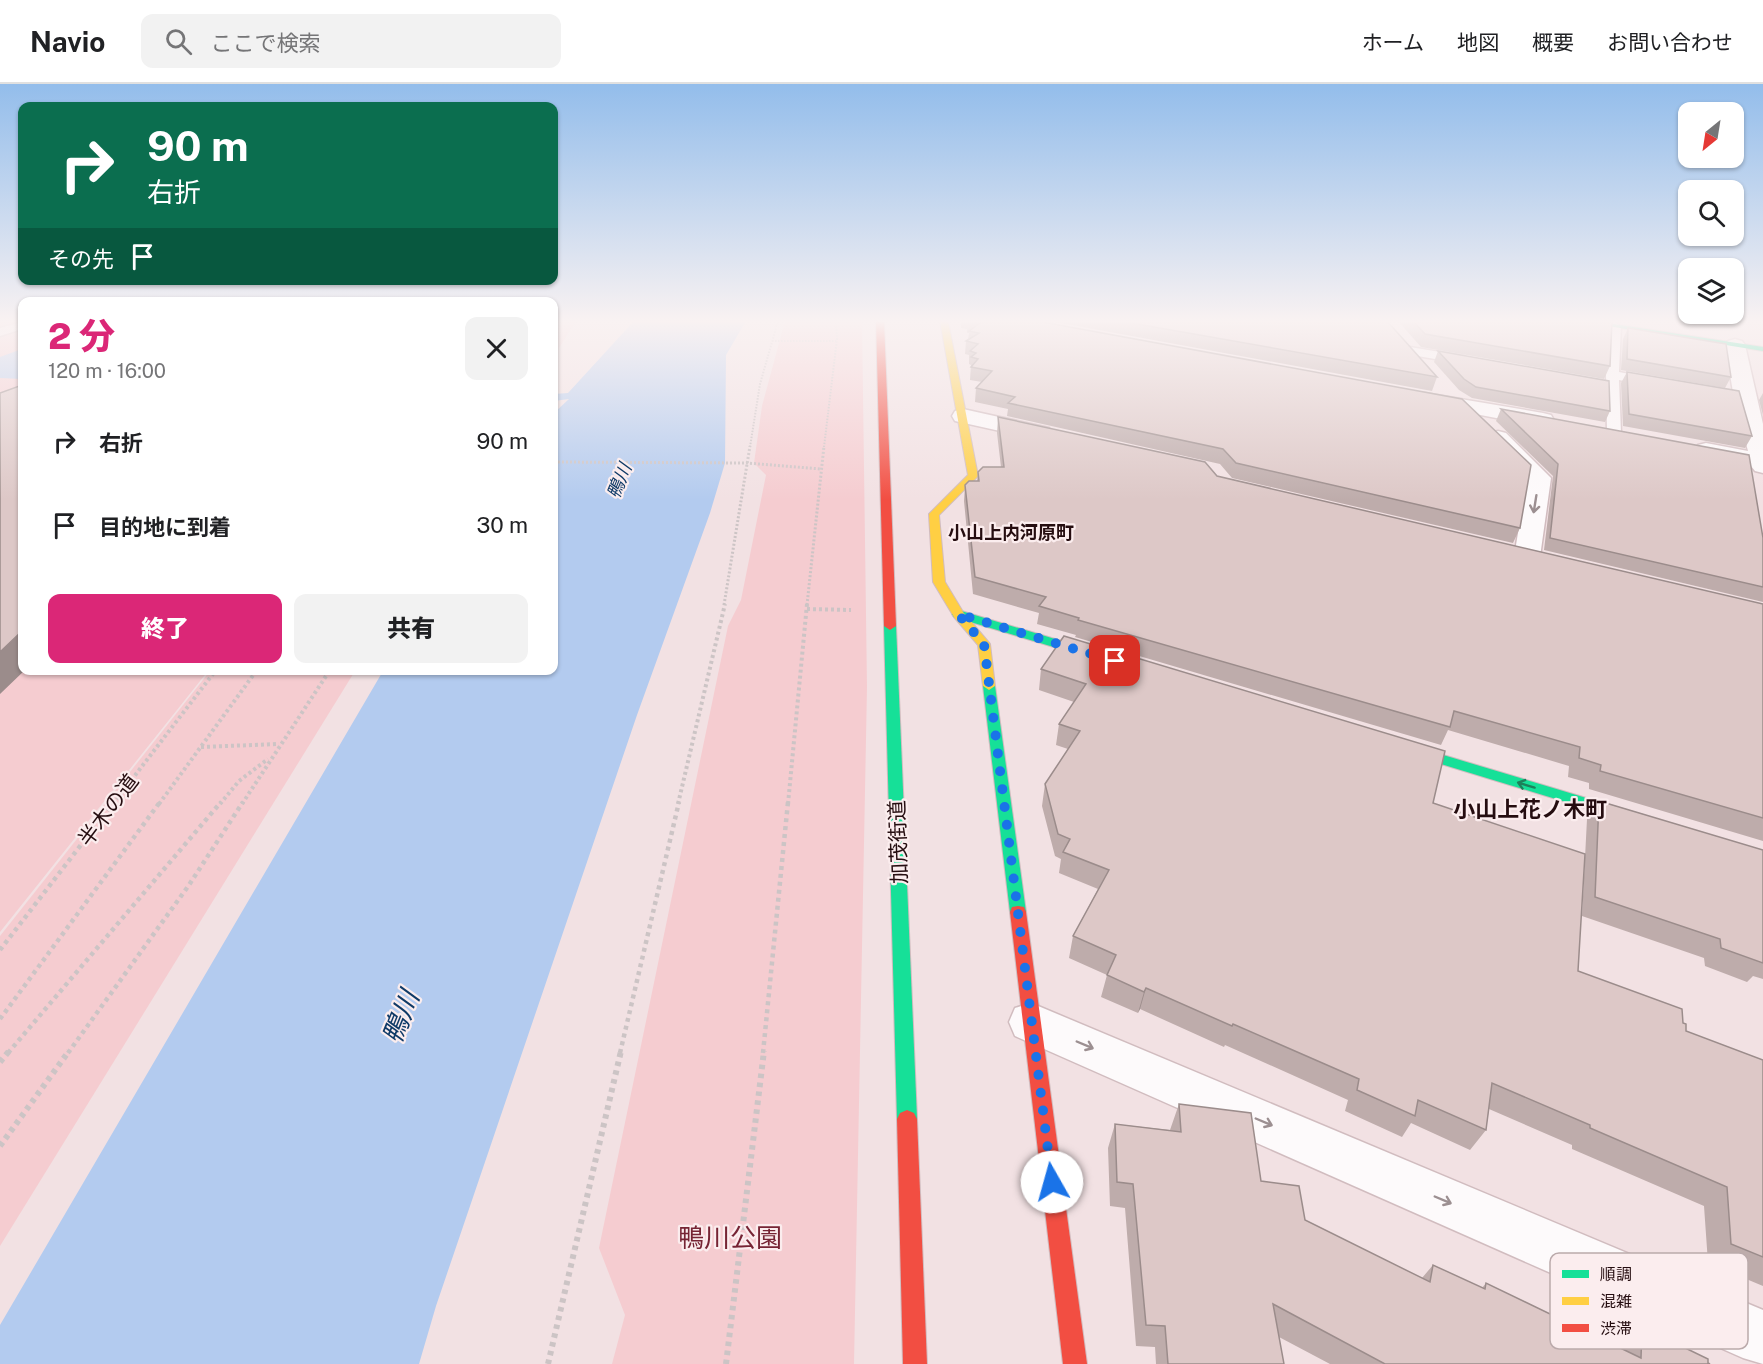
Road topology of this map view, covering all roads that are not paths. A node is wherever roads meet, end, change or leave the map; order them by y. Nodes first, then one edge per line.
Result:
1 (882, 381) edge
2 (956, 381) edge
3 (1437, 381) edge
4 (1738, 381) edge
5 (1608, 382) joint
6 (1668, 385) edge
7 (1409, 396) edge
8 (1467, 407) junction
9 (963, 416) junction
10 (1558, 423) edge
11 (1592, 429) edge
12 (1614, 433) junction
13 (1637, 437) edge
14 (1065, 439) edge
15 (1683, 446) edge
16 (1763, 463) edge
17 (1527, 557) edge
18 (958, 614) junction
19 (1117, 662) edge
20 (1389, 744) edge
21 (1650, 822) edge
22 (1032, 1022) junction
23 (1566, 1253) edge
24 (1748, 1332) edge
25 (1763, 1338) edge
26 (915, 1364) edge
27 (1075, 1364) edge

1 - 26 street, 加茂街道
2 - 9 street
3 - 8 street
4 - 16 street
5 - 6 lane
5 - 12 lane
7 - 8 street
8 - 10 street
8 -> 17 street
9 - 14 street
9 - 18 street
11 - 12 street
12 - 13 street
15 - 16 street
18 - 19 street
18 - 22 street
21 -> 20 street
22 -> 23 street
22 - 27 street
24 -> 25 street

